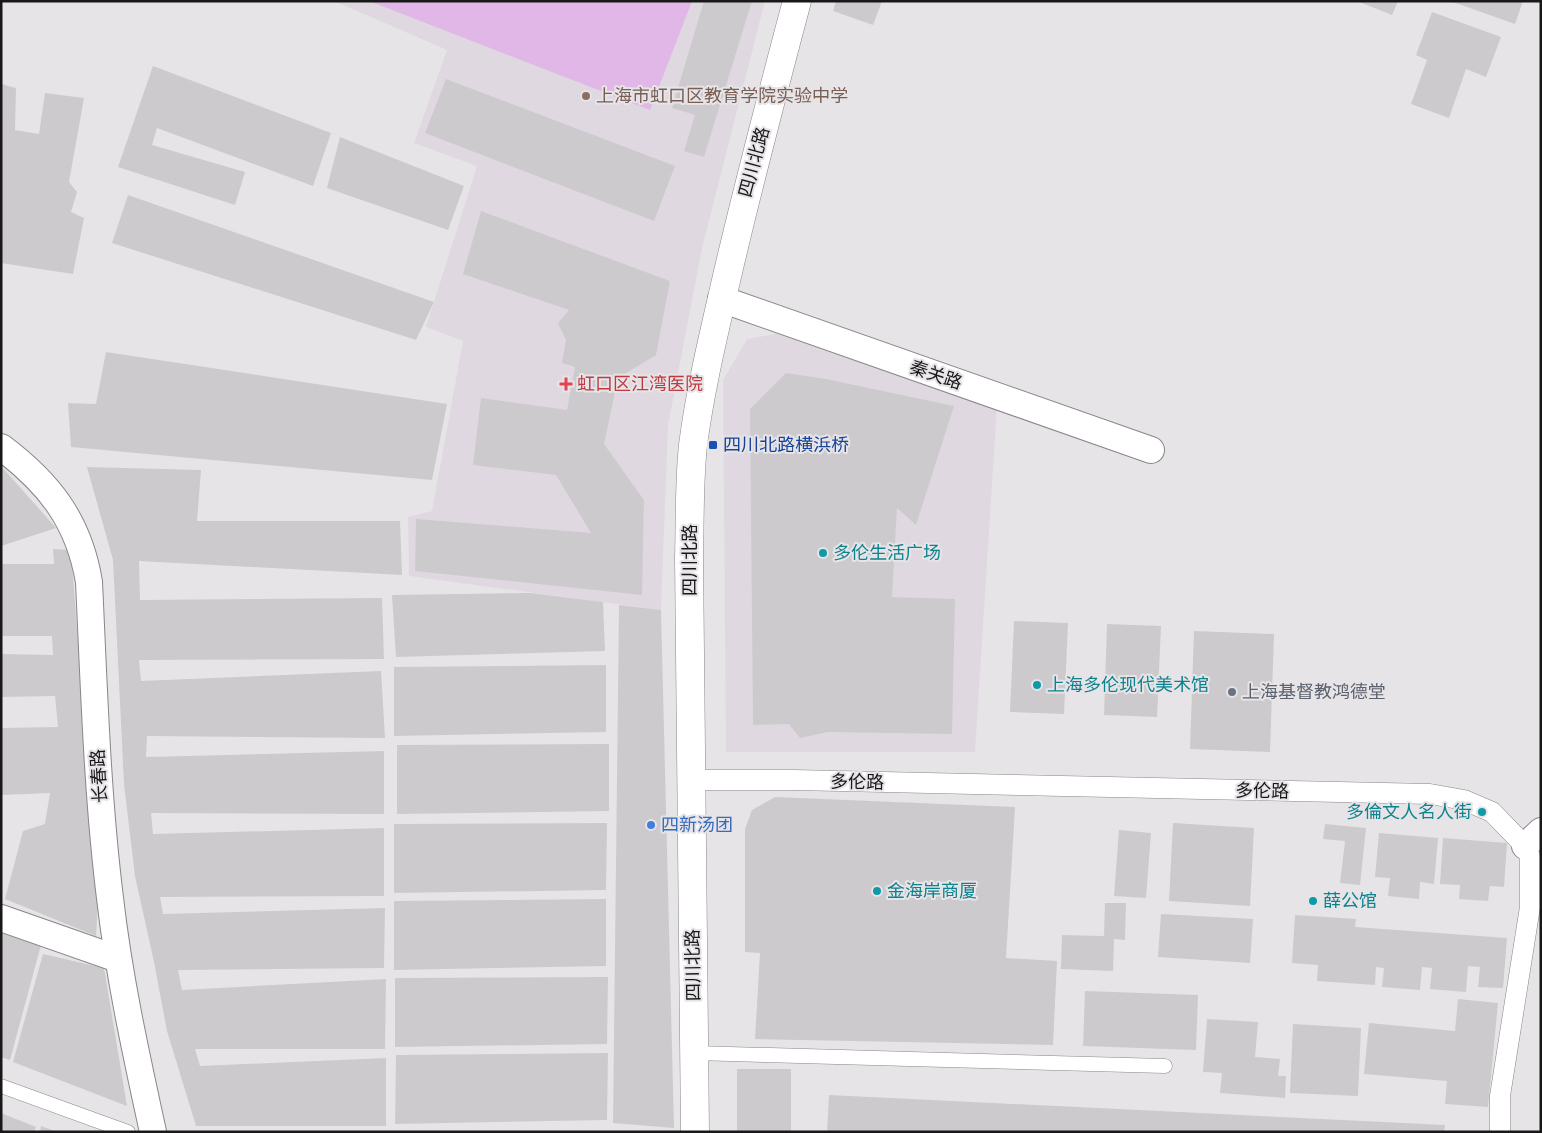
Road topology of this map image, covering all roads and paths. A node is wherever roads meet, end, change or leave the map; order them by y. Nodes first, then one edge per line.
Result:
1 (797, 1) edge
2 (721, 299) junction
3 (1, 446) edge
4 (1151, 450) dead end
5 (692, 780) junction
6 (1533, 839) edge
7 (1, 918) edge
8 (118, 959) junction
9 (694, 1053) junction
10 (1164, 1066) dead end
11 (1, 1086) edge
12 (128, 1132) edge
13 (153, 1132) edge
14 (695, 1132) edge
15 (1500, 1132) edge

1 - 2 main road, 四川北路
2 - 4 street, 秦关路
2 - 5 main road, 四川北路
3 - 8 street, 长春路
5 - 6 street, 多伦路
5 - 9 main road, 四川北路
6 - 15 street, 多伦路
7 - 8 street
8 - 13 street, 长春路
9 - 10 lane
9 - 14 main road, 四川北路
11 - 12 lane

